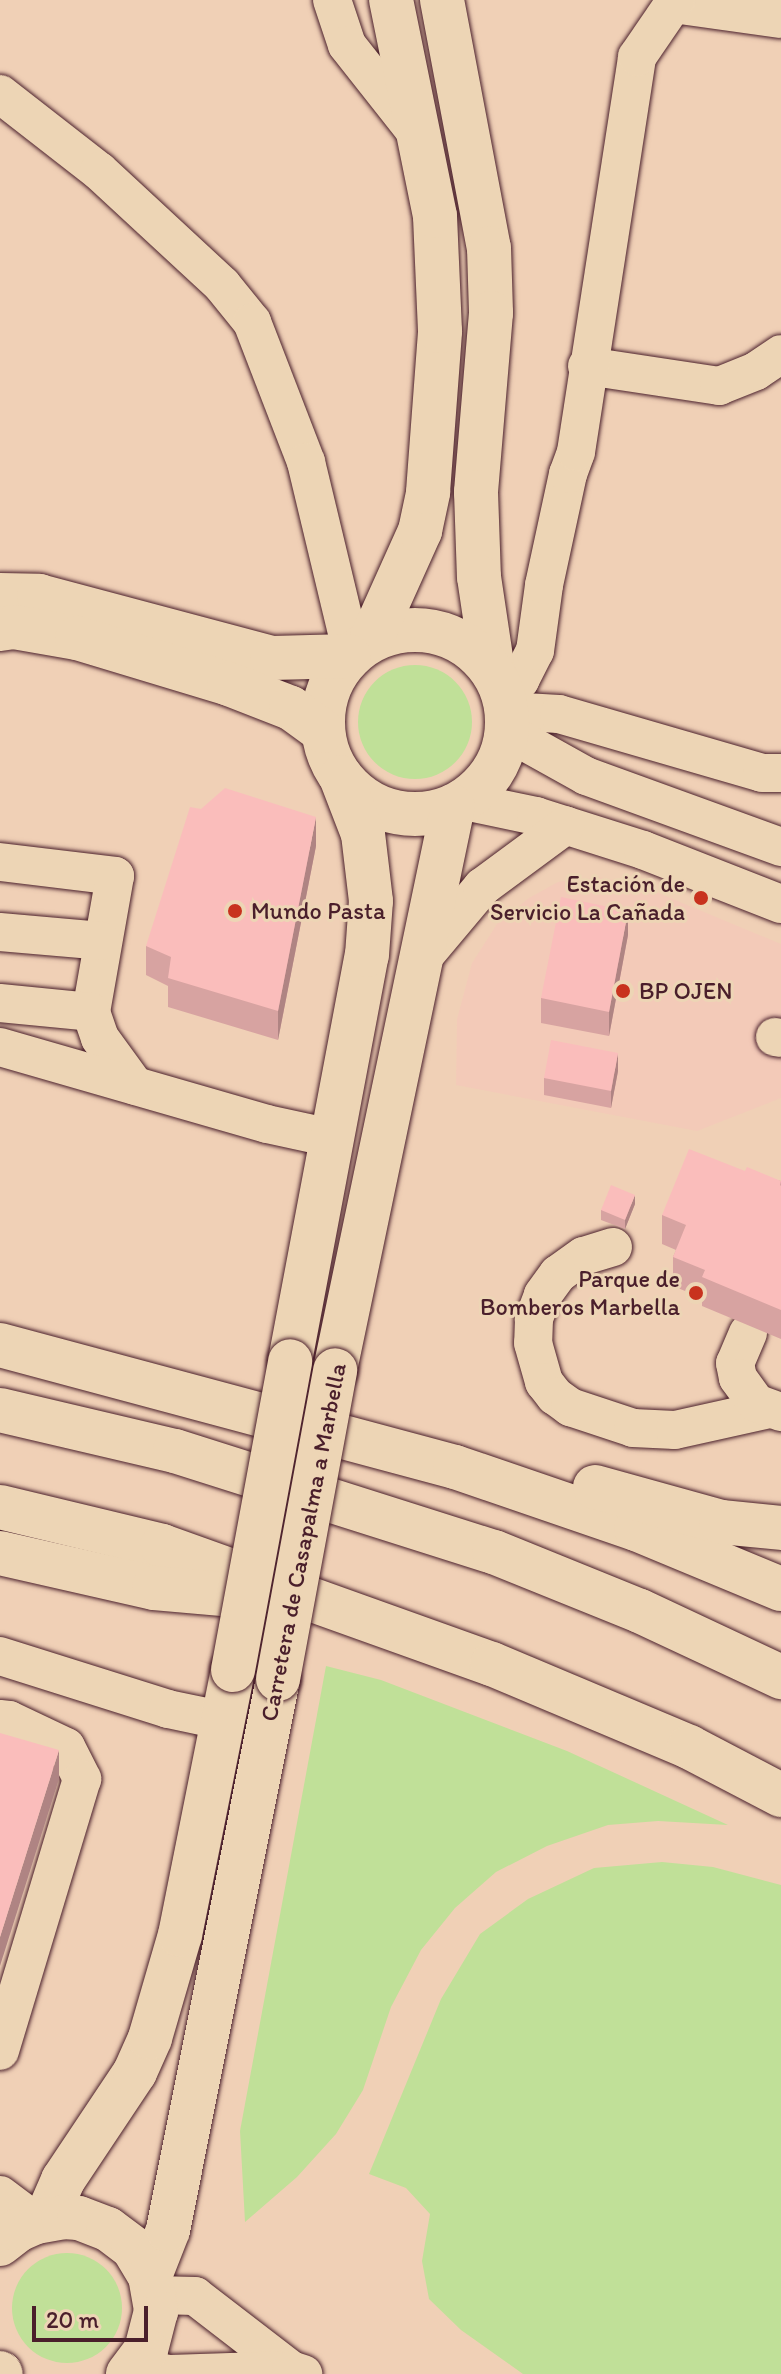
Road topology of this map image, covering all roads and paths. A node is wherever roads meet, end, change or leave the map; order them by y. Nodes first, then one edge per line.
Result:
1 (332, 0) edge
2 (391, 0) edge
3 (442, 0) edge
4 (675, 2) edge
5 (781, 19) edge
6 (0, 94) edge
7 (418, 135) junction
8 (781, 354) edge
9 (587, 366) junction
10 (0, 595) edge
11 (0, 629) edge
12 (357, 650) junction
13 (502, 701) junction
14 (323, 731) junction
15 (781, 773) edge
16 (341, 777) junction
17 (458, 804) junction
18 (566, 825) junction
19 (781, 847) edge
20 (0, 862) edge
21 (781, 904) edge
22 (0, 932) edge
23 (102, 941) junction
24 (418, 964) junction
25 (0, 1003) edge
26 (91, 1012) junction
27 (0, 1047) edge
28 (135, 1086) junction
29 (332, 1138) junction
30 (613, 1247) dead end
31 (748, 1333) dead end
32 (6, 1345) edge
33 (0, 1410) edge
34 (775, 1411) edge
35 (455, 1467) junction
36 (0, 1507) edge
37 (781, 1528) edge
38 (0, 1553) edge
39 (781, 1589) edge
40 (316, 1602) junction
41 (0, 1656) edge
42 (781, 1677) edge
43 (0, 1719) edge
44 (220, 1720) junction
45 (781, 1795) edge
46 (0, 2051) edge
47 (0, 2195) edge
48 (27, 2228) edge
49 (152, 2285) junction
50 (131, 2372) edge
51 (297, 2372) edge

1 - 7 street
2 - 7 main road
3 - 13 main road
4 - 5 street
4 - 9 street
6 - 12 street
7 - 12 main road
8 - 9 street
9 - 13 street
10 - 12 main road
11 - 14 main road
12 - 13 main road
12 - 14 main road
13 - 15 street
13 - 17 main road
13 - 19 street
14 - 16 main road
16 - 17 main road
16 - 29 main road, Carretera de Casapalma a Marbella
17 - 18 street
17 - 24 main road, Carretera de Casapalma a Marbella
18 - 21 street
18 - 24 street
20 - 23 street
22 - 23 street
23 - 26 street
24 - 49 main road, Carretera de Casapalma a Marbella, bridge
25 - 26 street
26 - 28 street
27 - 28 street
28 - 29 street
29 - 44 main road, Carretera de Casapalma a Marbella, bridge
30 - 34 street
31 - 34 street
32 - 35 main road
33 - 42 main road
35 - 37 main road
35 - 39 main road
36 - 40 main road
38 - 40 main road
40 - 45 main road
41 - 44 street
43 - 46 street
44 - 48 main road, Carretera de Casapalma a Marbella
47 - 48 street
48 - 49 main road
49 - 50 main road, Carretera de Casapalma a Marbella
49 - 51 street
50 - 51 street

